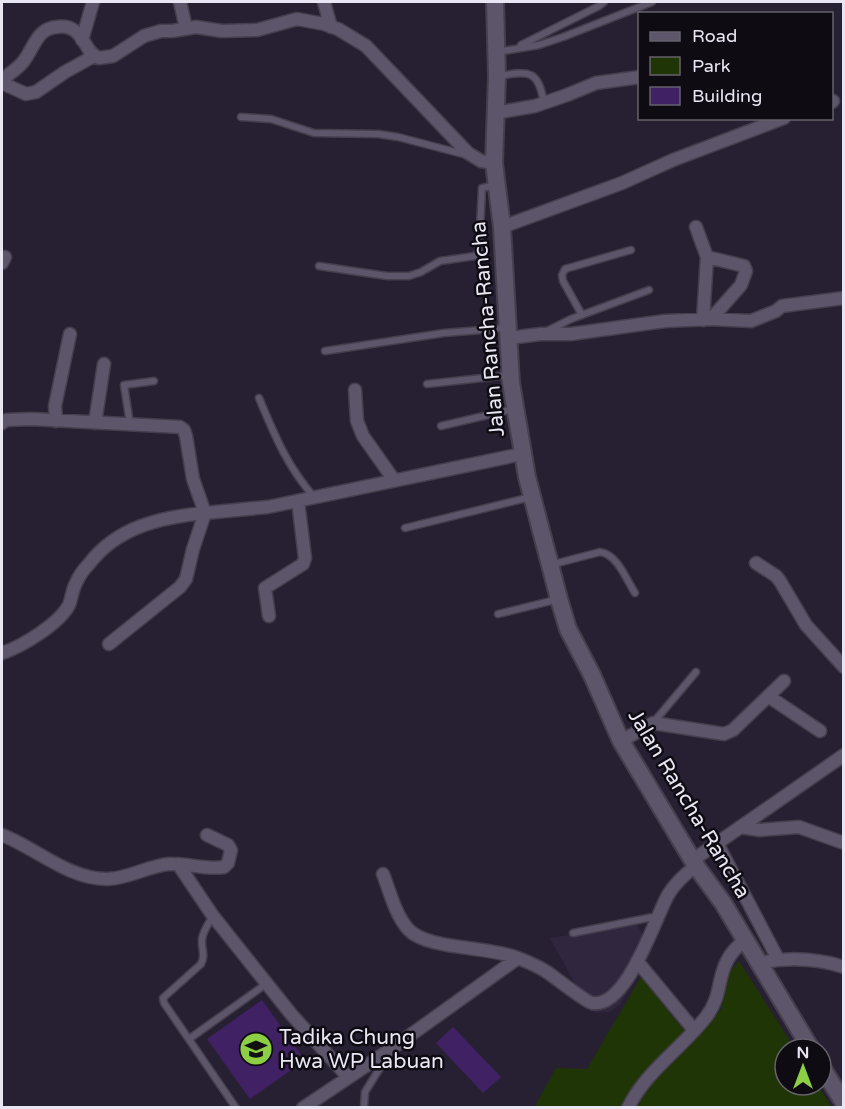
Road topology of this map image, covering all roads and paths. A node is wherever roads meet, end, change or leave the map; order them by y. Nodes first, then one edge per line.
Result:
1 (93, 2) edge
2 (180, 2) edge
3 (324, 2) edge
4 (495, 2) edge
5 (604, 2) edge
6 (652, 2) edge
7 (331, 27) junction
8 (186, 28) junction
9 (82, 40) junction
10 (515, 48) junction
11 (496, 52) junction
12 (94, 56) junction
13 (497, 76) junction
14 (638, 77) edge
15 (2, 82) edge
16 (544, 103) junction
17 (495, 113) junction
18 (241, 117) dead end
19 (779, 120) edge
20 (474, 157) junction
21 (494, 163) junction
22 (497, 184) junction
23 (502, 227) junction
24 (696, 227) dead end
25 (631, 250) dead end
26 (707, 257) junction
27 (319, 266) dead end
28 (649, 290) dead end
29 (843, 298) edge
30 (582, 315) junction
31 (707, 319) junction
32 (509, 333) junction
33 (70, 334) dead end
34 (541, 334) junction
35 (325, 351) dead end
36 (104, 364) dead end
37 (511, 375) junction
38 (154, 381) dead end
39 (427, 384) dead end
40 (355, 390) dead end
41 (259, 398) dead end
42 (515, 409) junction
43 (3, 420) edge
44 (56, 421) junction
45 (95, 423) junction
46 (130, 424) junction
47 (441, 426) dead end
48 (522, 454) junction
49 (394, 480) junction
50 (532, 496) junction
51 (315, 497) junction
52 (298, 501) junction
53 (205, 513) junction
54 (405, 528) dead end
55 (756, 563) dead end
56 (549, 565) junction
57 (635, 593) dead end
58 (559, 599) junction
59 (498, 614) dead end
60 (269, 616) dead end
61 (108, 644) dead end
62 (2, 653) edge
63 (843, 667) edge
64 (696, 672) dead end
65 (784, 681) dead end
66 (768, 696) junction
67 (653, 723) junction
68 (820, 731) dead end
69 (621, 741) junction
70 (843, 755) edge
71 (740, 827) junction
72 (2, 835) edge
73 (207, 835) dead end
74 (717, 843) junction
75 (843, 843) edge
76 (695, 863) junction
77 (178, 864) junction
78 (383, 874) dead end
79 (213, 916) junction
80 (659, 916) junction
81 (573, 933) dead end
82 (745, 940) junction
83 (518, 958) junction
84 (778, 959) junction
85 (637, 961) junction
86 (759, 963) junction
87 (843, 967) edge
88 (267, 984) junction
89 (694, 1030) junction
90 (804, 1037) edge
91 (189, 1039) junction
92 (391, 1049) junction
93 (348, 1077) junction
94 (833, 1086) edge
95 (843, 1103) edge
96 (236, 1107) edge
97 (303, 1107) edge
98 (364, 1107) edge
99 (628, 1107) edge

1 - 9 street
2 - 8 street
3 - 7 street
4 - 11 main road, Jalan Rancha-Rancha
5 - 10 lane
6 - 10 lane
7 - 8 street
7 - 20 street
8 - 12 street
9 - 12 street
9 - 15 street
10 - 11 lane
11 - 13 main road, Jalan Rancha-Rancha
12 - 15 street
13 - 16 lane
13 - 17 main road, Jalan Rancha-Rancha
14 - 16 street
16 - 17 street
17 - 21 main road, Jalan Rancha-Rancha
18 - 20 lane
19 - 23 street
20 - 21 street
21 - 22 main road, Jalan Rancha-Rancha
22 - 23 main road, Jalan Rancha-Rancha
22 - 27 lane
23 - 32 main road, Jalan Rancha-Rancha
24 - 26 street
25 - 30 lane
26 - 31 street
26 - 31 street
28 - 30 lane
29 - 31 street
30 - 34 lane
31 - 34 street
32 - 34 street
32 - 35 lane
32 - 37 main road, Jalan Rancha-Rancha
33 - 44 street
36 - 45 street
37 - 39 lane
37 - 42 main road, Jalan Rancha-Rancha
38 - 46 lane
40 - 49 street
41 - 51 lane
42 - 47 lane
42 - 48 main road, Jalan Rancha-Rancha
43 - 44 street
44 - 45 street
45 - 46 street
46 - 53 street
48 - 49 street
48 - 50 main road, Jalan Rancha-Rancha
49 - 51 street
50 - 54 lane
50 - 56 main road, Jalan Rancha-Rancha
51 - 52 street
52 - 53 street
52 - 60 street
53 - 61 street
53 - 62 street
55 - 63 street
56 - 57 lane
56 - 58 main road, Jalan Rancha-Rancha
58 - 59 lane
58 - 69 main road, Jalan Rancha-Rancha
64 - 67 lane
65 - 66 street
66 - 67 street
66 - 68 street
67 - 69 street
69 - 76 main road, Jalan Rancha-Rancha
70 - 71 street
71 - 74 street
71 - 75 street
72 - 77 street
73 - 77 street
74 - 76 street
74 - 84 street
76 - 80 street
76 - 82 main road, Jalan Rancha-Rancha
77 - 79 street
78 - 83 street
79 - 88 street
79 - 91 lane
80 - 81 lane
80 - 85 street
82 - 86 main road, Jalan Rancha-Rancha
82 - 89 street
83 - 85 street
83 - 92 street
84 - 86 street
84 - 87 street
85 - 89 street
86 - 90 main road, Jalan Rancha-Rancha
88 - 91 lane
88 - 93 street
89 - 99 street
91 - 96 lane
92 - 93 street
92 - 98 lane
93 - 97 street
94 - 95 main road

